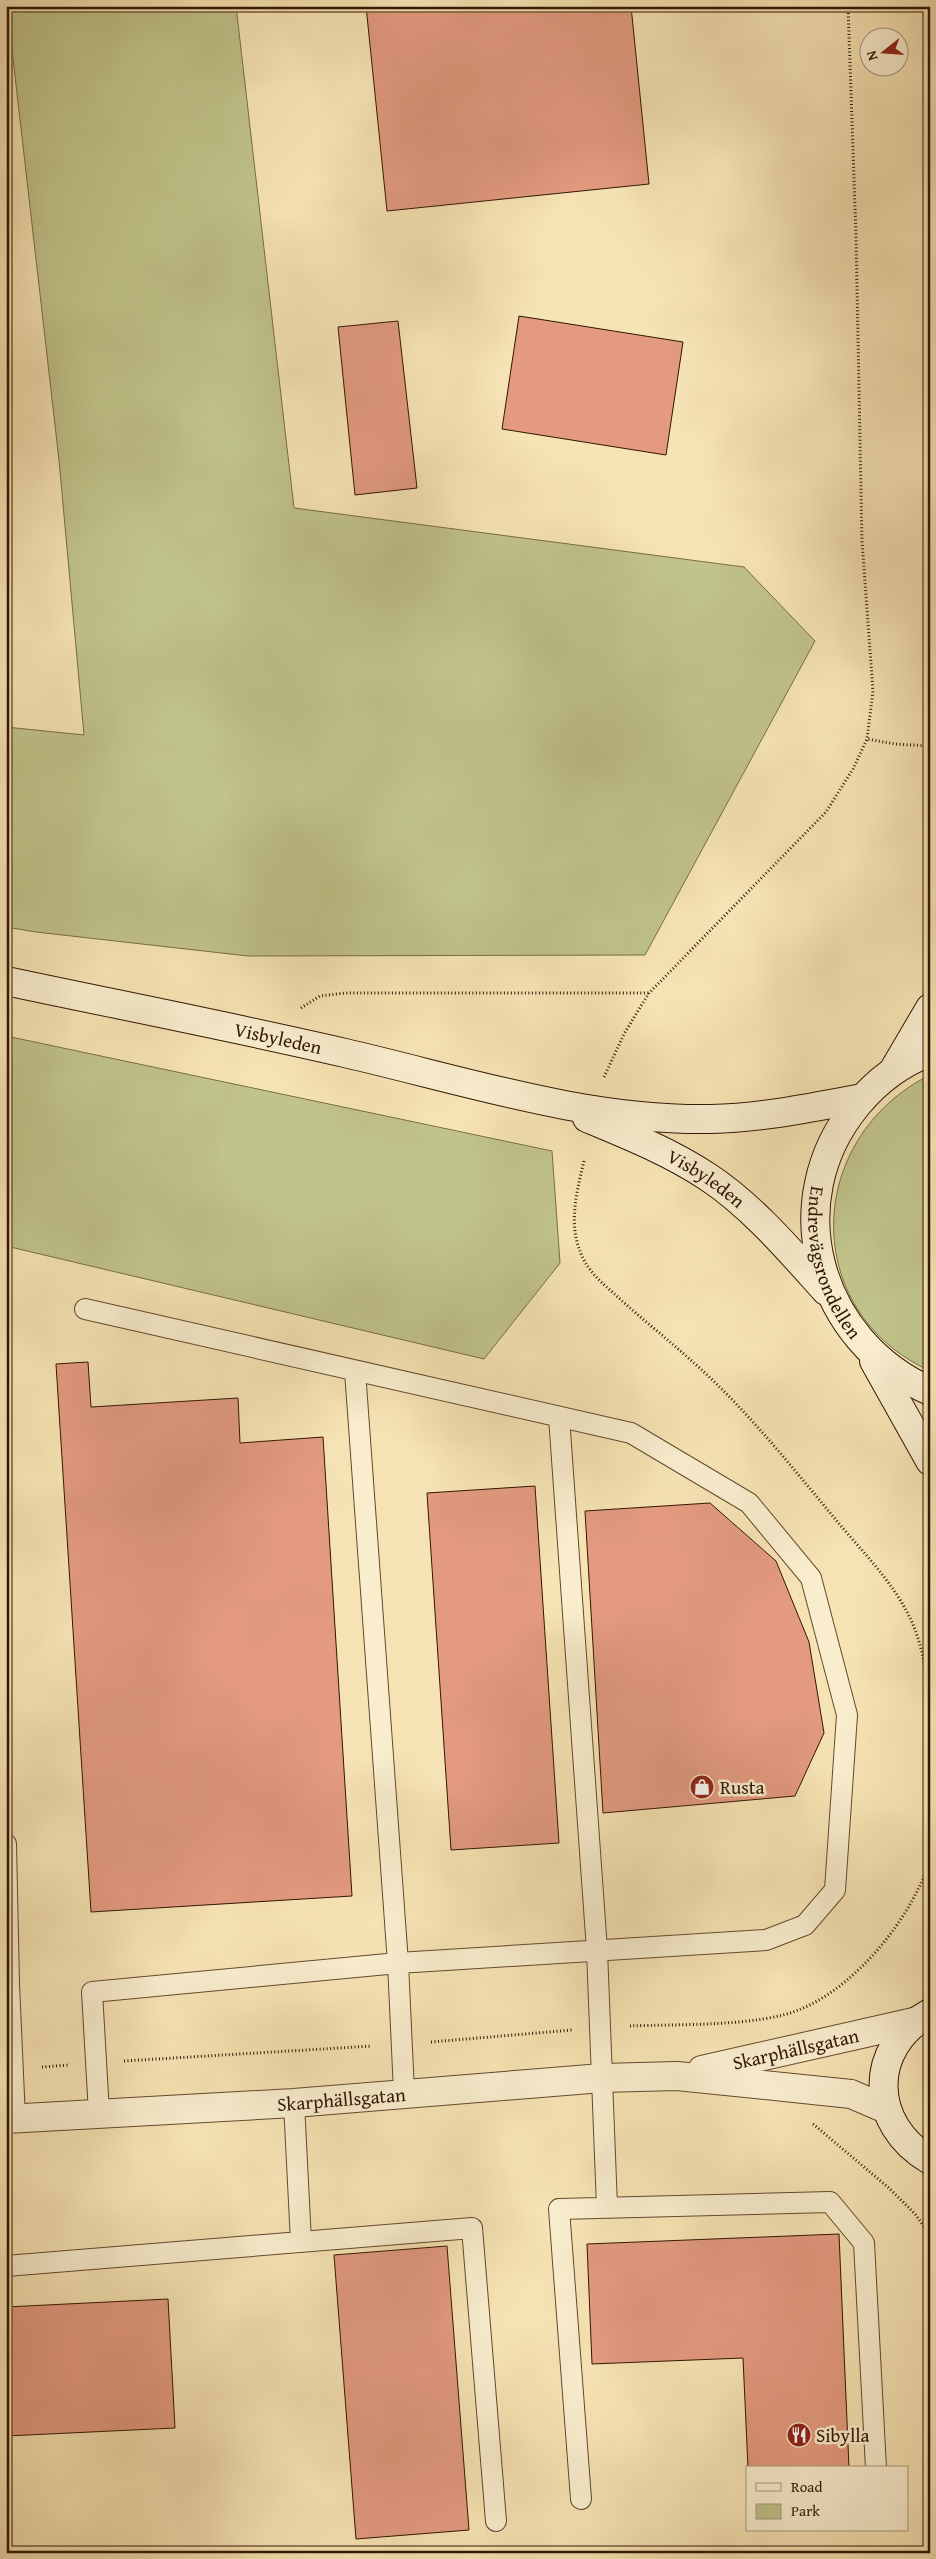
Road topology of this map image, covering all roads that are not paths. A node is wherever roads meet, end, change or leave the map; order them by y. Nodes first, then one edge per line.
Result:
1 (6, 981) edge
2 (930, 1008) edge
3 (930, 1052) edge
4 (892, 1073) junction
5 (863, 1098) junction
6 (548, 1103) junction
7 (833, 1299) junction
8 (86, 1309) dead end
9 (867, 1348) junction
10 (355, 1370) junction
11 (930, 1391) edge
12 (559, 1417) junction
13 (930, 1461) edge
14 (6, 1844) edge
15 (597, 1950) junction
16 (398, 1963) junction
17 (7, 1984) edge
18 (922, 2018) edge
19 (676, 2076) junction
20 (602, 2078) junction
21 (404, 2092) junction
22 (294, 2102) junction
23 (886, 2109) junction
24 (99, 2113) junction
25 (11, 2119) edge
26 (930, 2160) edge
27 (607, 2207) junction
28 (301, 2242) junction
29 (6, 2266) edge
30 (876, 2466) edge
31 (581, 2499) dead end
32 (496, 2521) dead end

1 - 6 main road, Visbyleden
2 - 4 main road
3 - 4 main road, Endrevägsrondellen
4 - 5 main road, Endrevägsrondellen
5 - 6 main road, Visbyleden
5 - 7 main road, Endrevägsrondellen
6 - 7 main road, Visbyleden
7 - 9 main road, Endrevägsrondellen
8 - 10 lane
9 - 11 main road, Endrevägsrondellen
9 - 13 main road
10 - 12 lane
10 - 16 lane
12 - 15 lane
12 - 15 lane
14 - 17 lane
15 - 16 lane
15 - 20 lane
16 - 21 lane
16 - 24 lane
17 - 25 lane
18 - 19 main road, Skarphällsgatan
18 - 23 main road
19 - 20 main road, Skarphällsgatan
19 - 23 main road, Skarphällsgatan
20 - 21 main road, Skarphällsgatan
20 - 27 lane
21 - 22 main road, Skarphällsgatan
22 - 24 main road, Skarphällsgatan
22 - 28 lane
23 - 26 main road
24 - 25 main road, Skarphällsgatan
27 - 30 lane
27 - 31 lane
28 - 29 lane
28 - 32 lane

